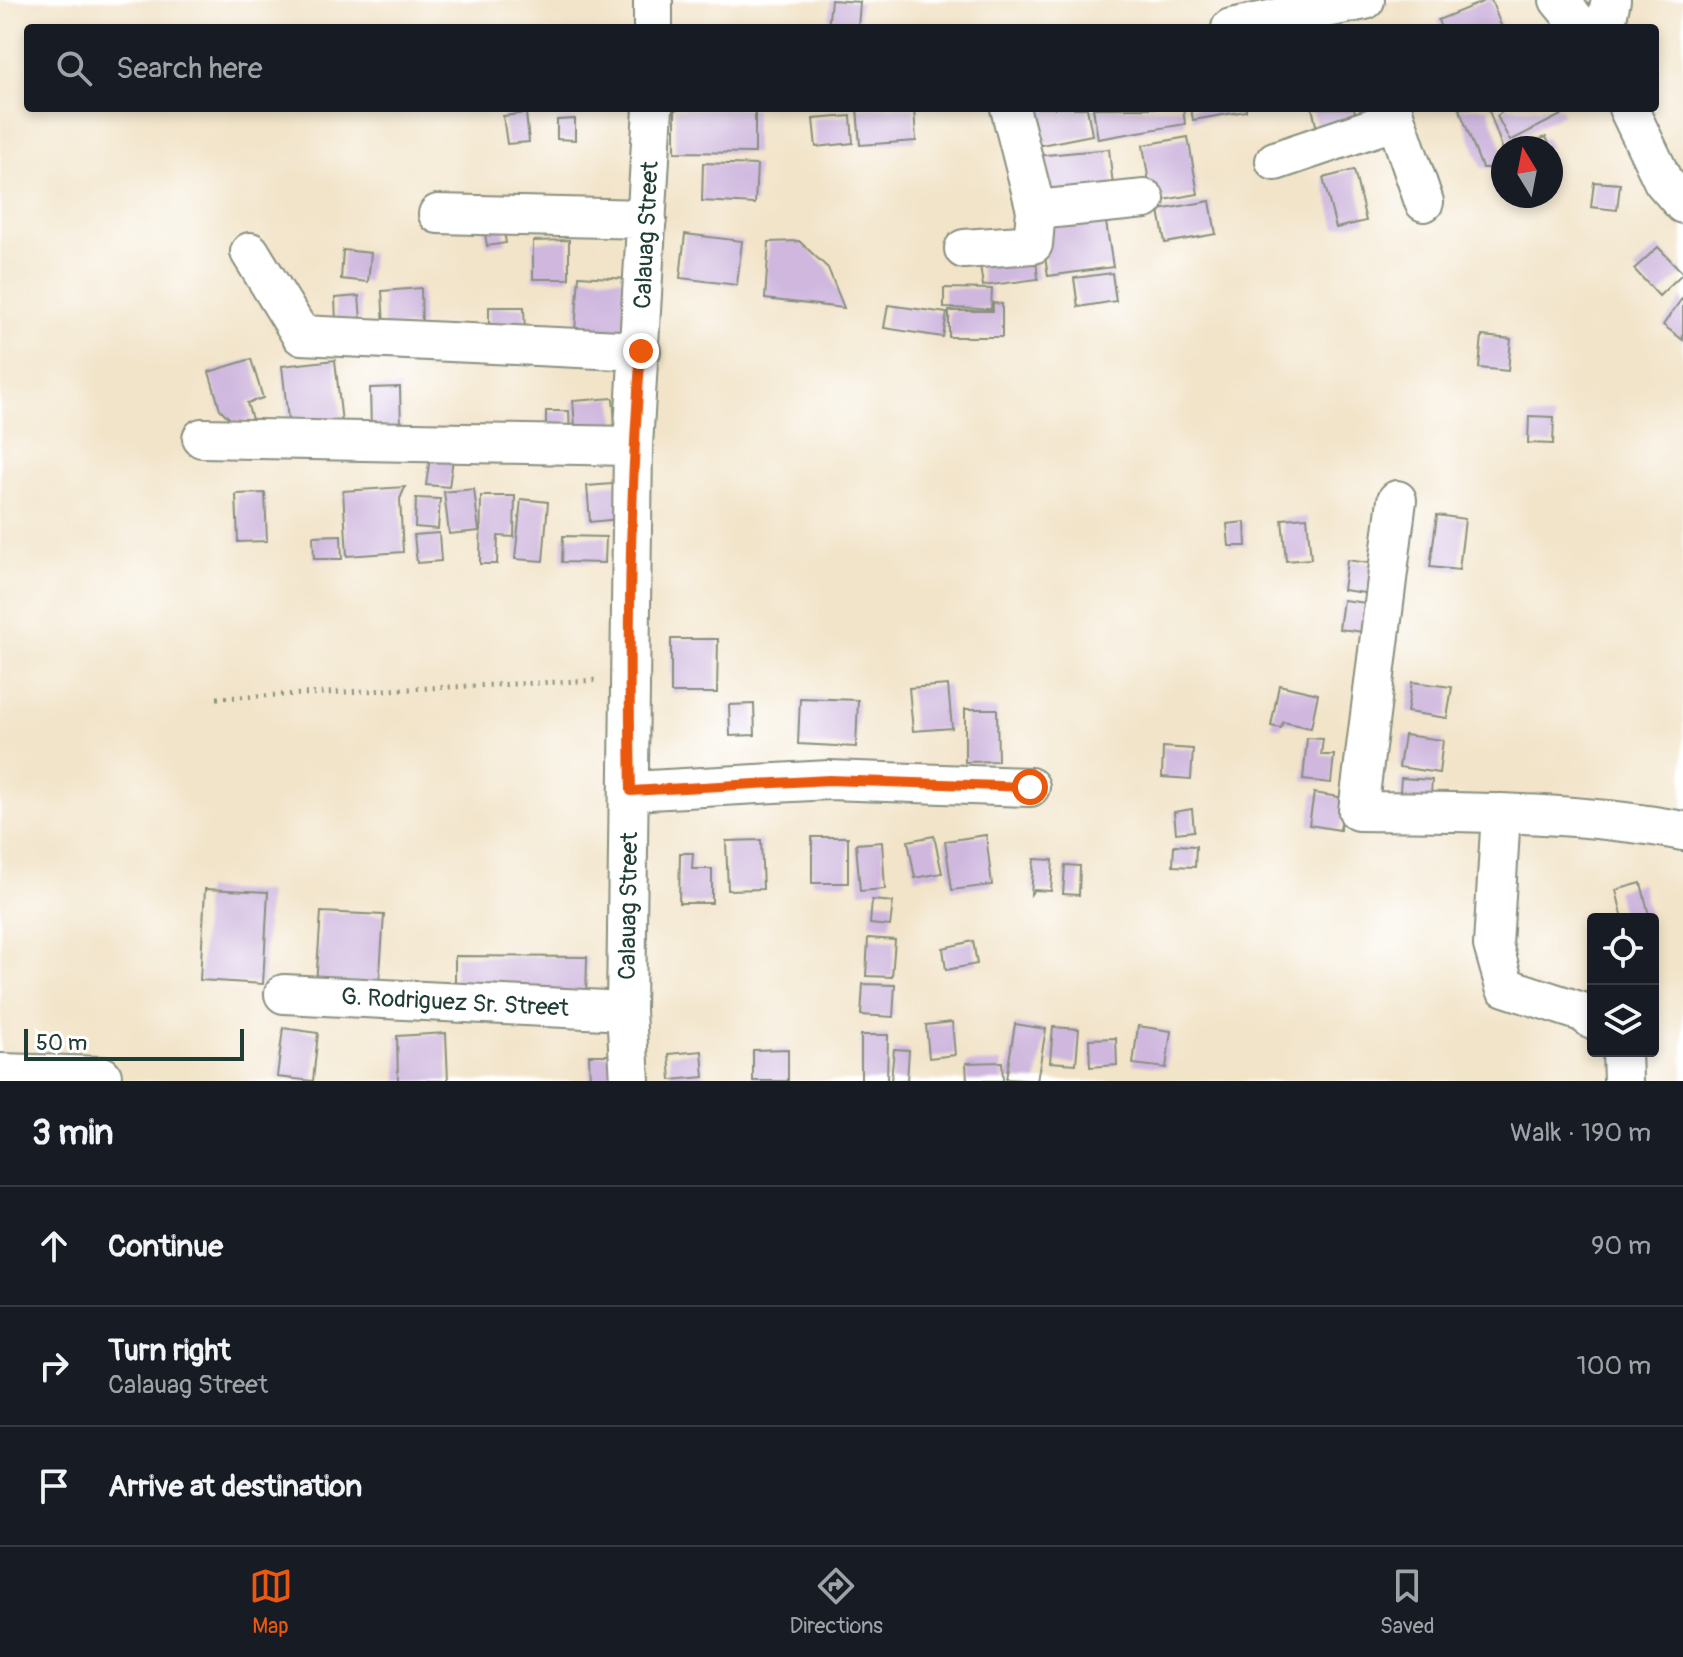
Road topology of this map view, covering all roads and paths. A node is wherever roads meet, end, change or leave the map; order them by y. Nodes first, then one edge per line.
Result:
1 (653, 0) edge
2 (1559, 0) edge
3 (1611, 0) edge
4 (1362, 10) edge
5 (653, 24) edge
6 (1260, 24) edge
7 (1579, 24) edge
8 (1606, 24) edge
9 (653, 112) edge
10 (1011, 112) edge
11 (1630, 112) edge
12 (1394, 114) edge
13 (1275, 161) dead end
14 (1145, 199) dead end
15 (1424, 202) dead end
16 (1683, 204) edge
17 (1036, 210) junction
18 (438, 214) dead end
19 (647, 219) junction
20 (964, 249) dead end
21 (250, 252) dead end
22 (641, 351) junction
23 (202, 438) dead end
24 (633, 446) junction
25 (1397, 500) dead end
26 (629, 678) junction
27 (217, 698) dead end
28 (1030, 787) dead end
29 (631, 791) junction
30 (1501, 813) junction
31 (1683, 831) edge
32 (284, 994) dead end
33 (626, 1011) junction
34 (1587, 1016) edge
35 (1622, 1057) edge
36 (0, 1073) edge
37 (102, 1076) dead end
38 (630, 1081) edge
39 (1623, 1081) edge

1 - 5 street
2 - 7 street
3 - 8 street
4 - 6 street
9 - 19 street, Calauag Street
10 - 17 street
11 - 16 street
12 - 13 street
12 - 15 street
14 - 17 street
17 - 20 street
18 - 19 street
19 - 22 street, Calauag Street
21 - 22 street
22 - 24 street, Calauag Street
23 - 24 street
24 - 26 street, Calauag Street
25 - 30 street
26 - 27 path
26 - 29 street, Calauag Street
28 - 29 street
29 - 33 street, Calauag Street
30 - 31 street
30 - 34 street
32 - 33 street, G. Rodriguez Sr. Street
33 - 38 street, Calauag Street
35 - 39 street
36 - 37 street

